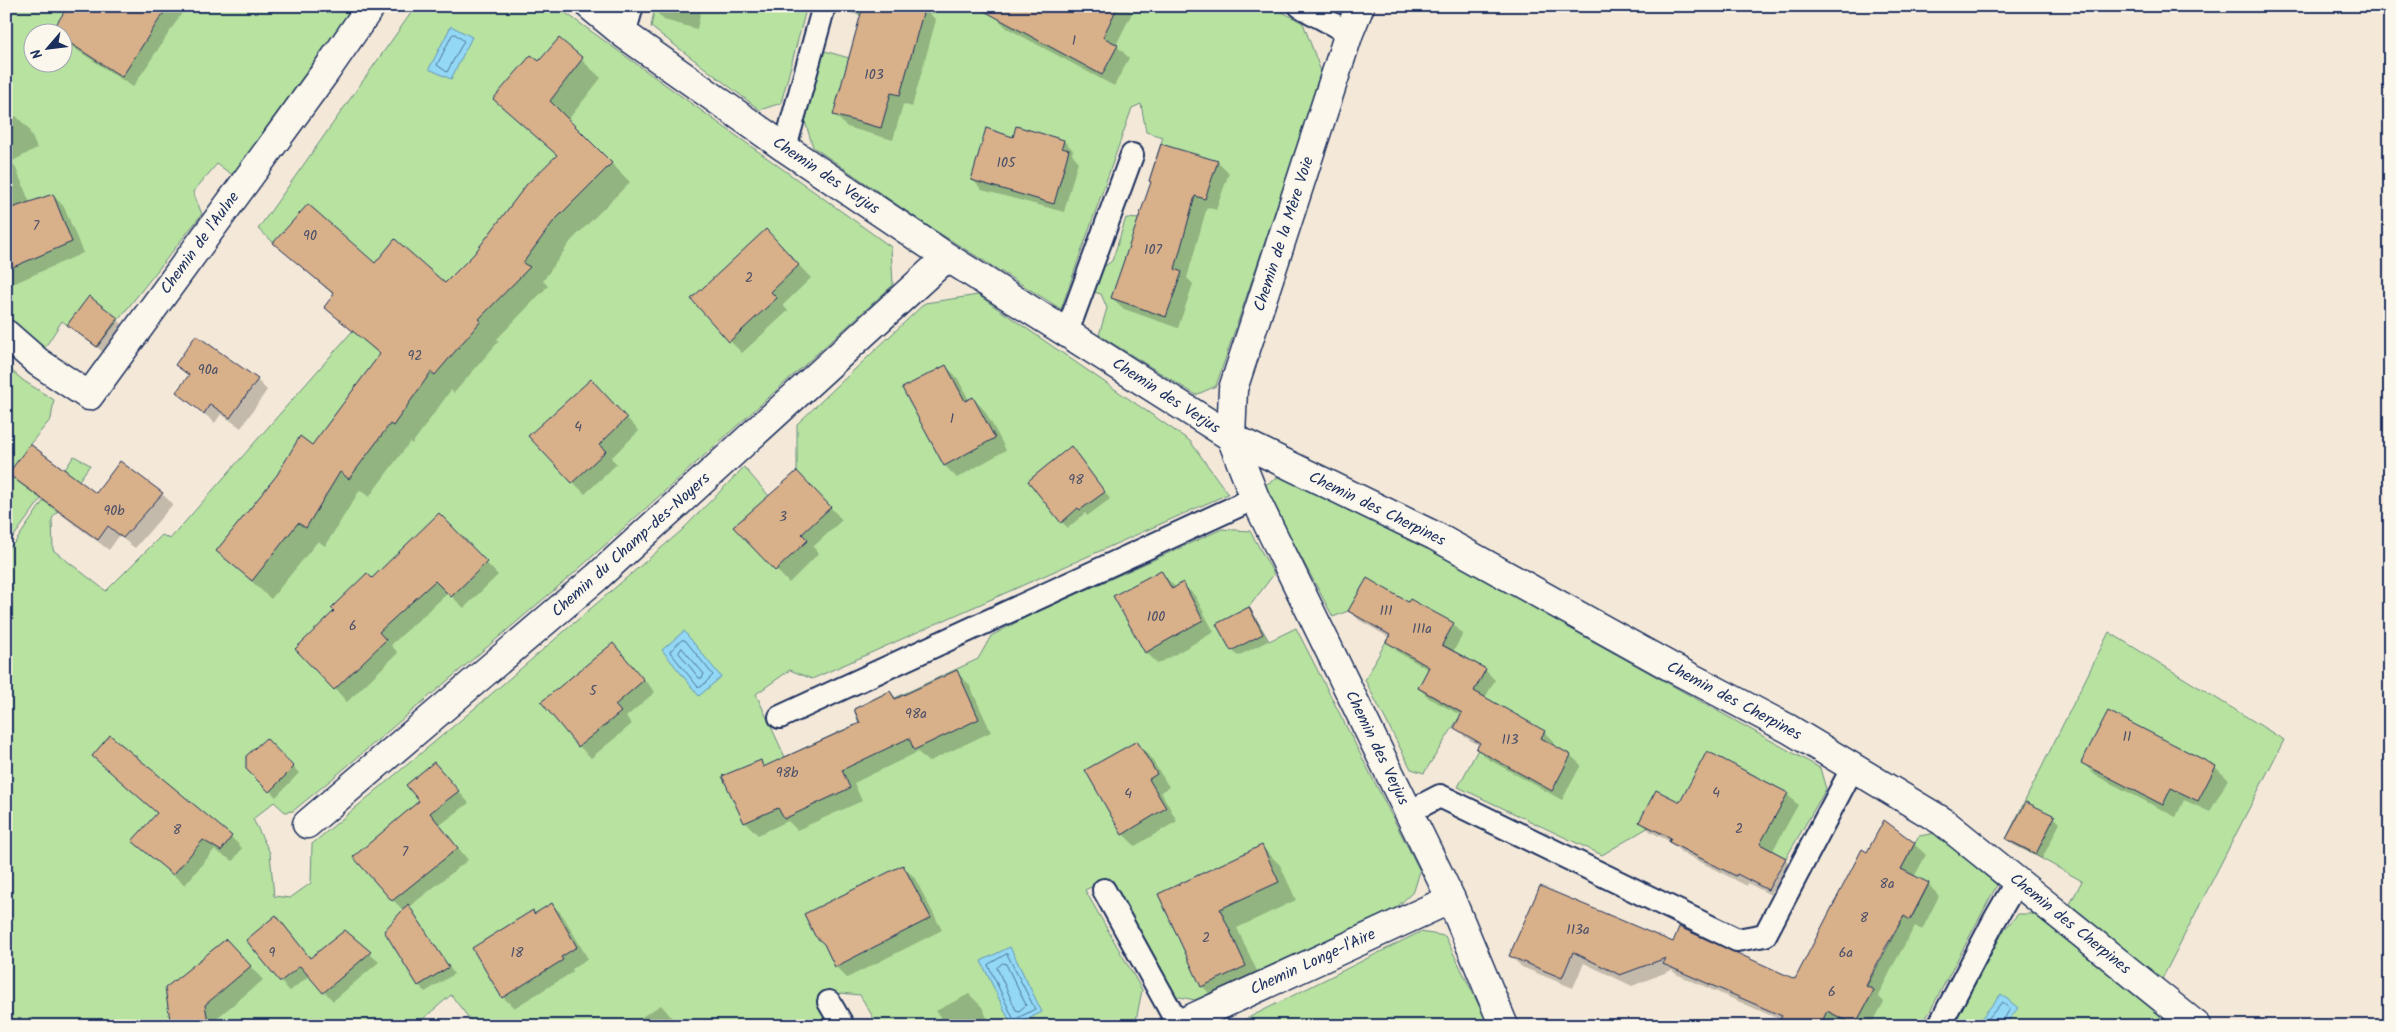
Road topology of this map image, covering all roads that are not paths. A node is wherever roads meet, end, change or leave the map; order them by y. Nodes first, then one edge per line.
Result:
1 (371, 6) edge
2 (590, 6) edge
3 (632, 6) edge
4 (824, 6) edge
5 (1300, 6) edge
6 (1360, 6) edge
7 (1349, 33) junction
8 (624, 34) junction
9 (785, 148) junction
10 (1132, 155) dead end
11 (947, 257) junction
12 (1067, 332) junction
13 (6, 334) edge
14 (1231, 437) junction
15 (1255, 498) junction
16 (780, 717) dead end
17 (1853, 767) junction
18 (1409, 812) junction
19 (307, 824) dead end
20 (2017, 881) junction
21 (1104, 890) dead end
22 (1451, 899) junction
23 (828, 1002) dead end
24 (1177, 1025) edge
25 (843, 1026) edge
26 (1504, 1026) edge
27 (1939, 1026) edge
28 (2197, 1026) edge

1 - 13 street, Chemin de l'Aulne
2 - 8 street, Chemin des Verjus
3 - 8 lane
4 - 9 lane
5 - 7 lane
6 - 7 street, Chemin de la Mère Voie
7 - 14 street, Chemin de la Mère Voie
8 - 9 street, Chemin des Verjus
9 - 11 street, Chemin des Verjus
10 - 12 lane
11 - 12 street, Chemin des Verjus
11 - 19 street, Chemin du Champ-des-Noyers
12 - 14 street, Chemin des Verjus
14 - 15 street, Chemin des Verjus
14 - 17 street, Chemin des Cherpines
15 - 16 lane
15 - 18 street, Chemin des Verjus
17 - 18 lane
17 - 20 street, Chemin des Cherpines
18 - 22 street, Chemin des Verjus
20 - 27 lane
20 - 28 street, Chemin des Cherpines
21 - 24 lane
22 - 24 street, Chemin Longe-l'Aire
22 - 26 street, Chemin des Verjus
23 - 25 lane

